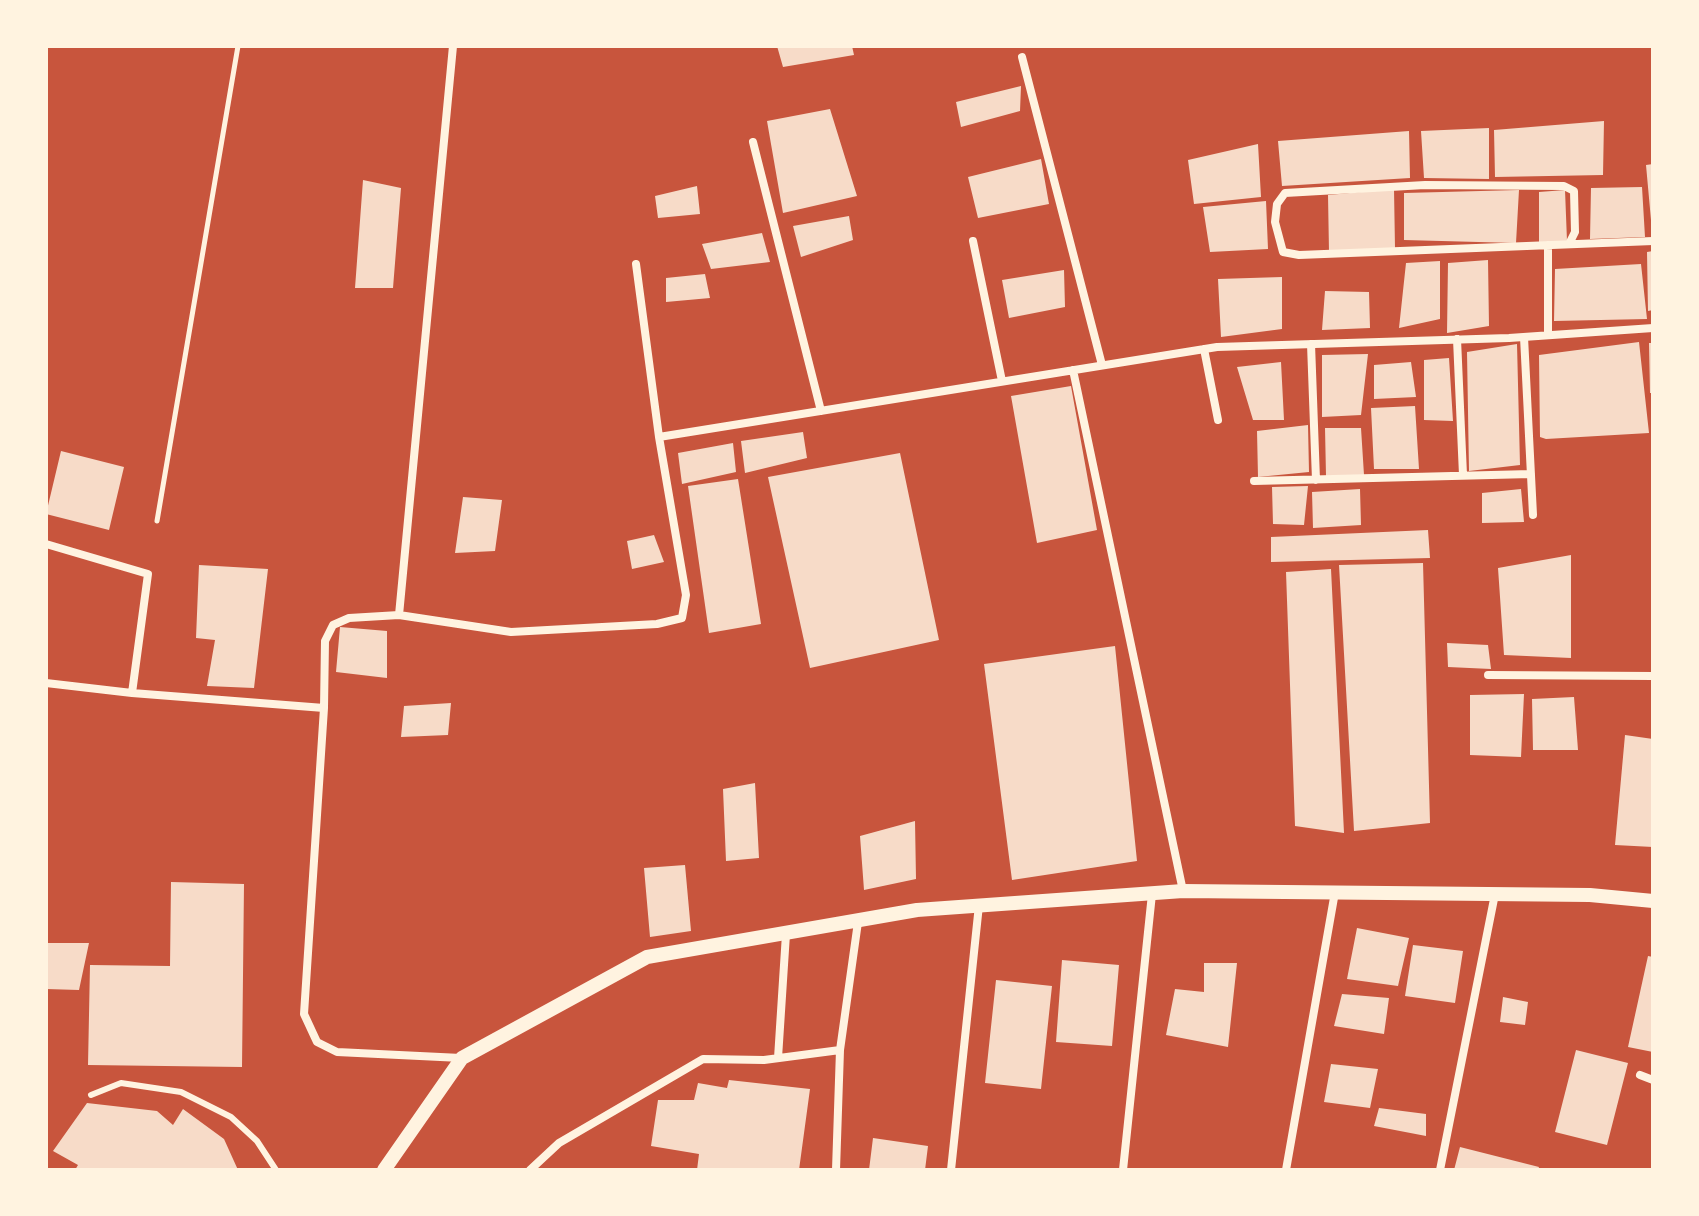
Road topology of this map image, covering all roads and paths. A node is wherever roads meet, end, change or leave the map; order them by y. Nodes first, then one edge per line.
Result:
1 (238, 46) edge
2 (453, 46) edge
3 (1022, 57) dead end
4 (753, 142) dead end
5 (973, 241) dead end
6 (1653, 241) edge
7 (1569, 244) junction
8 (1548, 245) junction
9 (636, 264) dead end
10 (1653, 328) edge
11 (1548, 335) junction
12 (1524, 337) junction
13 (1457, 339) junction
14 (1311, 344) junction
15 (1204, 349) junction
16 (1102, 365) junction
17 (1073, 370) junction
18 (1002, 381) junction
19 (821, 411) junction
20 (1218, 420) dead end
21 (659, 437) junction
22 (1531, 474) junction
23 (1463, 475) junction
24 (1316, 480) junction
25 (1254, 481) dead end
26 (1533, 515) dead end
27 (157, 521) dead end
28 (46, 544) edge
29 (399, 615) junction
30 (1488, 675) dead end
31 (1653, 676) edge
32 (46, 683) edge
33 (132, 693) junction
34 (324, 708) junction
35 (1183, 891) junction
36 (1335, 892) junction
37 (1152, 894) junction
38 (1495, 894) junction
39 (1653, 901) edge
40 (979, 905) junction
41 (858, 922) junction
42 (786, 934) junction
43 (840, 1050) junction
44 (462, 1058) junction
45 (778, 1058) junction
46 (1640, 1075) dead end
47 (1653, 1080) edge
48 (91, 1095) dead end
49 (276, 1170) edge
50 (384, 1170) edge
51 (530, 1170) edge
52 (836, 1170) edge
53 (951, 1170) edge
54 (1123, 1170) edge
55 (1286, 1170) edge
56 (1440, 1170) edge

1 - 27 path
2 - 29 street
3 - 16 street
4 - 19 street
5 - 18 street
6 - 7 street
7 - 8 street
7 - 8 street
8 - 11 street
9 - 21 street
10 - 11 street
11 - 12 street
12 - 13 street
12 - 22 street
13 - 14 street
13 - 23 street
14 - 15 street
14 - 24 street
15 - 16 street
15 - 20 street
16 - 17 street
17 - 18 street
17 - 35 street
18 - 19 street
19 - 21 street
21 - 29 street
22 - 23 street
22 - 26 street
23 - 24 street
24 - 25 street
28 - 33 street
29 - 34 street
30 - 31 street
32 - 33 street
33 - 34 street
34 - 44 street
35 - 36 street
35 - 37 street
36 - 38 street
36 - 55 street
37 - 40 street
37 - 54 street
38 - 39 street
38 - 56 street
40 - 41 street
40 - 53 street
41 - 42 street
41 - 43 street
42 - 44 street
42 - 45 street
43 - 45 street
43 - 52 street
44 - 50 street
45 - 51 street
46 - 47 street
48 - 49 lane

